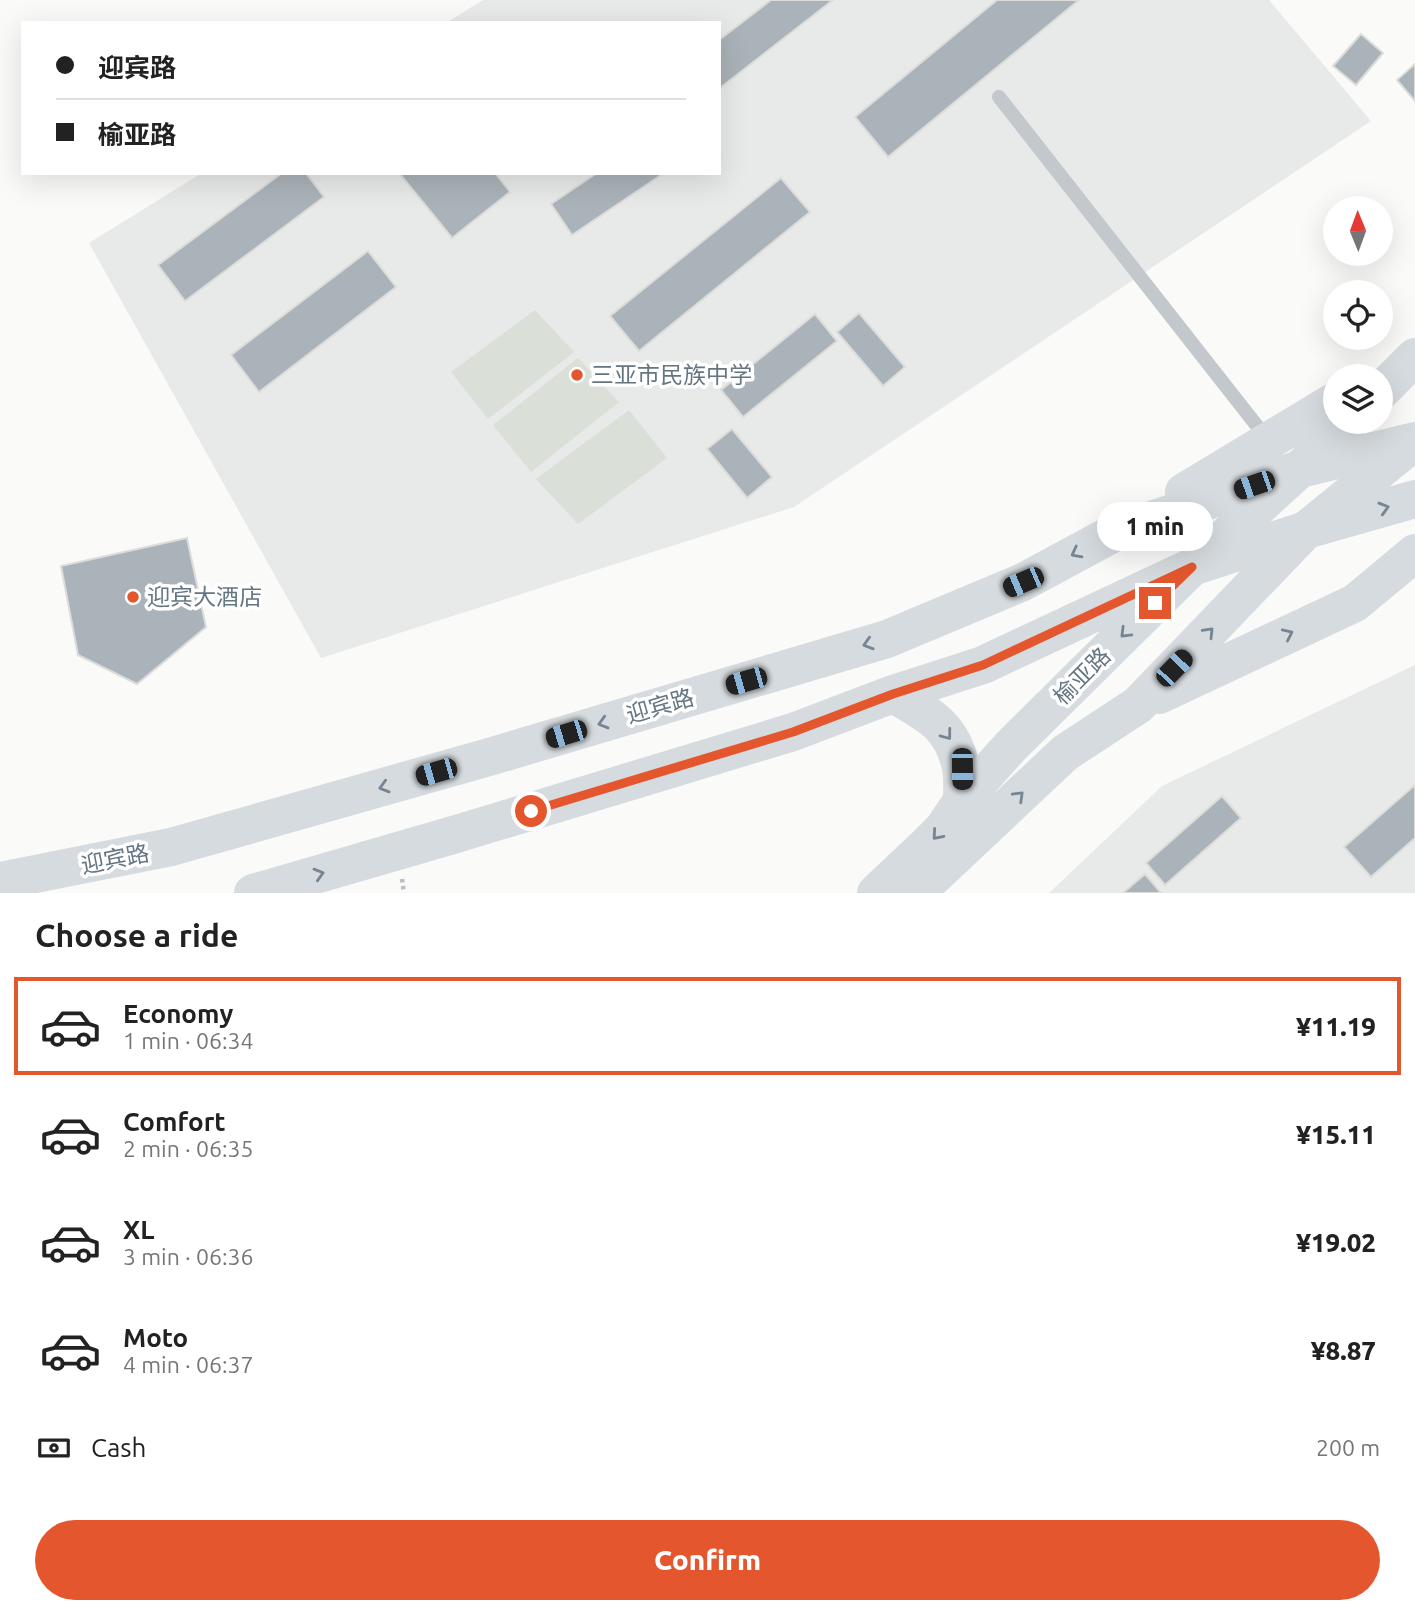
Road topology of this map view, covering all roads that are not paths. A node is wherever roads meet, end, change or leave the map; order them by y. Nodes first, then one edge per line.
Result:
1 (999, 97) dead end
2 (1415, 356) edge
3 (1393, 368) edge
4 (1393, 379) edge
5 (1323, 408) edge
6 (1336, 434) edge
7 (1268, 441) junction
8 (1415, 441) edge
9 (1300, 469) junction
10 (1415, 499) edge
11 (1306, 530) junction
12 (1114, 533) junction
13 (1415, 552) edge
14 (1192, 567) junction
15 (772, 673) junction
16 (893, 694) junction
17 (1138, 705) junction
18 (793, 732) junction
19 (962, 801) junction
20 (0, 881) edge
21 (919, 892) edge
22 (253, 893) edge
23 (876, 893) edge

1 - 7 lane
2 - 3 highway
2 - 4 highway
5 - 7 highway
6 - 9 highway, 榆亚路
7 - 12 highway
8 - 9 highway, 迎宾路
8 - 11 highway
9 - 12 highway, 迎宾路
9 - 14 highway, 榆亚路
11 -> 10 highway
11 - 14 highway
17 -> 11 highway, 榆亚路
12 -> 15 highway, 迎宾路
17 -> 13 highway
14 - 16 highway
14 -> 19 highway, 榆亚路
15 - 18 highway
15 -> 20 highway, 迎宾路
16 - 18 highway
16 -> 19 highway
21 -> 17 highway, 榆亚路
22 -> 18 highway
19 -> 23 highway, 榆亚路

